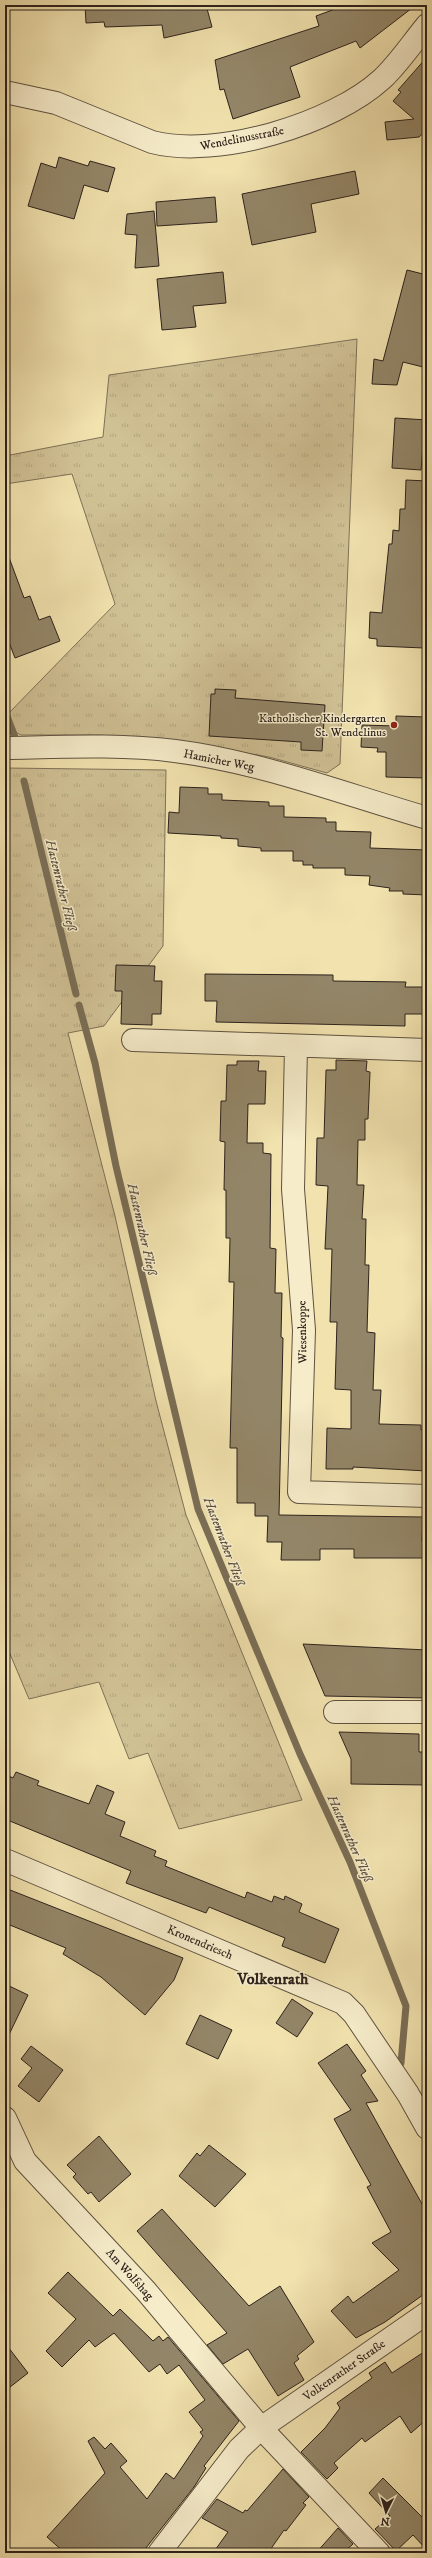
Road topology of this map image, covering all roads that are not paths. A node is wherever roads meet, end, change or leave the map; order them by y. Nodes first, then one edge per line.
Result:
1 (427, 26) edge
2 (5, 92) edge
3 (5, 748) edge
4 (427, 818) edge
5 (134, 1040) dead end
6 (296, 1046) junction
7 (427, 1050) edge
8 (427, 1496) edge
9 (335, 1712) dead end
10 (427, 1712) edge
11 (5, 1860) edge
12 (5, 2118) edge
13 (427, 2128) edge
14 (427, 2313) edge
15 (261, 2428) junction
16 (159, 2553) edge
17 (379, 2553) edge

1 - 2 street, Wendelinusstraße
3 - 4 street, Hamicher Weg
5 - 6 street
6 - 7 street
6 - 8 street, Wiesenkoppe
9 - 10 street
11 - 13 street, Kronendriesch
12 - 15 street, Am Wolfshag
14 - 15 street, Volkenrather Straße
15 - 16 street, Volkenrather Straße
15 - 17 street

